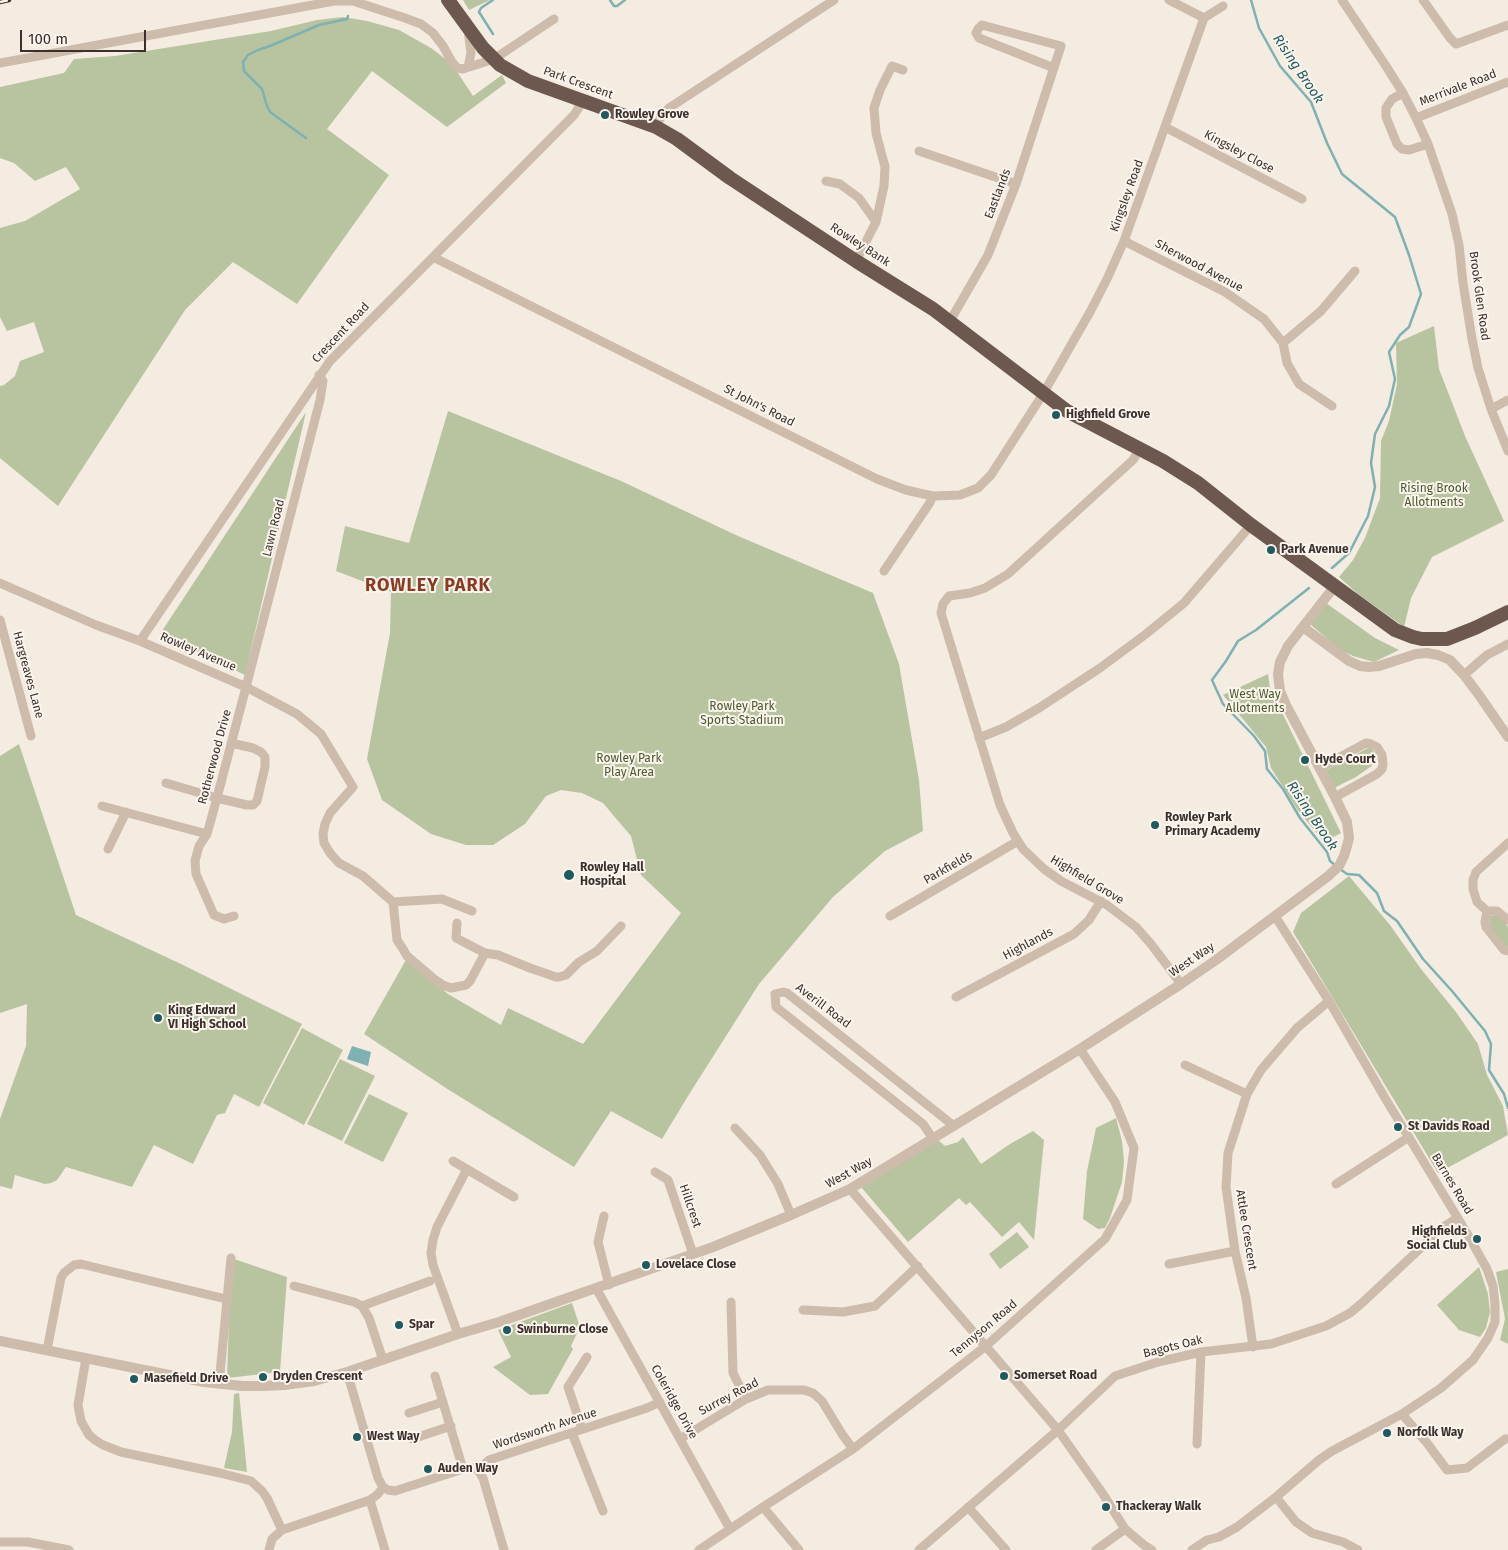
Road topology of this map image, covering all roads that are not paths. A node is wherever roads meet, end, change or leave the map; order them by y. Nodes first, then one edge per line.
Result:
1 (448, 0) edge
2 (834, 0) edge
3 (1169, 0) edge
4 (1342, 0) edge
5 (1424, 0) edge
6 (1223, 6) dead end
7 (1204, 18) junction
8 (554, 20) dead end
9 (1508, 25) edge
10 (467, 27) junction
11 (494, 59) junction
12 (0, 63) edge
13 (468, 67) junction
14 (1054, 68) junction
15 (903, 70) dead end
16 (1508, 82) edge
17 (1403, 93) junction
18 (583, 101) junction
19 (1416, 118) junction
20 (656, 127) junction
21 (1165, 128) junction
22 (1428, 144) junction
23 (919, 151) dead end
24 (826, 180) dead end
25 (1016, 184) junction
26 (1302, 199) dead end
27 (876, 222) junction
28 (1124, 241) junction
29 (433, 257) junction
30 (856, 261) junction
31 (1355, 271) dead end
32 (950, 321) junction
33 (1283, 343) junction
34 (319, 375) junction
35 (1043, 394) junction
36 (1508, 400) edge
37 (1332, 406) dead end
38 (1491, 409) junction
39 (1140, 449) junction
40 (1508, 451) edge
41 (933, 496) junction
42 (1251, 525) junction
43 (884, 570) dead end
44 (0, 583) edge
45 (1334, 587) junction
46 (1508, 612) edge
47 (0, 620) edge
48 (1303, 627) junction
49 (140, 641) junction
50 (1508, 644) edge
51 (1464, 674) junction
52 (246, 687) junction
53 (31, 736) dead end
54 (1508, 737) edge
55 (979, 738) junction
56 (231, 743) junction
57 (1320, 768) junction
58 (166, 783) dead end
59 (1335, 797) junction
60 (218, 798) junction
61 (102, 806) dead end
62 (126, 812) junction
63 (207, 834) junction
64 (1018, 841) junction
65 (1508, 843) edge
66 (108, 849) dead end
67 (1100, 901) junction
68 (393, 902) junction
69 (472, 911) dead end
70 (1487, 911) junction
71 (234, 916) dead end
72 (890, 916) dead end
73 (1275, 916) junction
74 (1508, 920) edge
75 (457, 923) dead end
76 (621, 926) dead end
77 (1508, 950) edge
78 (485, 953) junction
79 (1180, 984) junction
80 (956, 997) dead end
81 (1329, 1001) junction
82 (1080, 1049) junction
83 (1185, 1065) dead end
84 (1247, 1094) junction
85 (954, 1126) junction
86 (736, 1128) dead end
87 (1409, 1137) junction
88 (933, 1139) junction
89 (453, 1160) dead end
90 (467, 1169) junction
91 (656, 1172) dead end
92 (1336, 1184) dead end
93 (850, 1189) junction
94 (514, 1197) dead end
95 (791, 1215) junction
96 (604, 1216) dead end
97 (1457, 1218) junction
98 (1235, 1251) junction
99 (693, 1254) junction
100 (230, 1258) dead end
101 (1169, 1264) dead end
102 (918, 1266) junction
103 (430, 1281) dead end
104 (609, 1284) junction
105 (294, 1286) dead end
106 (596, 1288) junction
107 (226, 1299) junction
108 (731, 1302) dead end
109 (362, 1306) junction
110 (803, 1310) dead end
111 (458, 1334) junction
112 (0, 1341) edge
113 (986, 1346) junction
114 (1253, 1347) junction
115 (47, 1350) junction
116 (1201, 1352) junction
117 (587, 1357) dead end
118 (86, 1358) junction
119 (383, 1360) junction
120 (348, 1372) junction
121 (436, 1376) dead end
122 (219, 1384) junction
123 (746, 1399) junction
124 (443, 1402) junction
125 (660, 1402) junction
126 (409, 1413) dead end
127 (1402, 1414) junction
128 (451, 1426) junction
129 (582, 1430) junction
130 (1058, 1430) junction
131 (572, 1433) junction
132 (680, 1438) junction
133 (412, 1439) dead end
134 (1508, 1439) edge
135 (1197, 1444) dead end
136 (853, 1449) junction
137 (463, 1469) junction
138 (478, 1470) junction
139 (383, 1488) junction
140 (1276, 1497) junction
141 (370, 1500) junction
142 (763, 1507) junction
143 (968, 1507) junction
144 (604, 1511) dead end
145 (730, 1529) junction
146 (1125, 1529) junction
147 (282, 1530) junction
148 (0, 1542) edge
149 (1194, 1548) edge
150 (69, 1550) edge
151 (269, 1550) edge
152 (385, 1550) edge
153 (504, 1550) edge
154 (698, 1550) edge
155 (800, 1550) edge
156 (919, 1550) edge
157 (1006, 1550) edge
158 (1096, 1550) edge
159 (1152, 1550) edge
160 (1358, 1550) edge

1 - 10 highway, Park Crescent
2 - 20 street
3 - 7 street
4 - 17 street, Brook Glen Road
5 - 9 street
6 - 7 street
7 - 21 street, Kingsley Road
8 - 11 street
10 - 11 highway, Park Crescent
10 - 13 street
11 - 13 street
11 - 18 highway, Park Crescent
12 - 13 street
14 - 14 street, Eastlands
14 - 25 street, Eastlands
15 - 27 street
16 - 19 street, Merrivale Road
17 - 19 street, Brook Glen Road
17 - 22 street
18 - 20 highway, Park Crescent
18 - 29 street, Crescent Road
19 - 22 street, Brook Glen Road
20 - 30 highway, Rowley Bank
21 - 26 street, Kingsley Close
21 - 28 street, Kingsley Road
22 - 38 street, Brook Glen Road
23 - 25 street
24 - 27 street
25 - 32 street, Eastlands
27 - 30 street
28 - 33 street, Sherwood Avenue
28 - 35 street, Kingsley Road
29 - 34 street, Crescent Road
29 - 41 street, St John's Road
30 - 32 highway, Rowley Bank
31 - 33 street
32 - 35 highway, Rowley Bank
33 - 37 street, Sherwood Avenue
34 - 49 street, Crescent Road
34 - 52 street, Lawn Road
35 - 39 highway
35 - 41 street, St John's Road
36 - 38 street
38 - 40 street, Brook Glen Road
39 - 42 highway
39 - 55 street, Highfield Grove
41 - 43 street
42 - 45 highway
42 - 55 street
44 - 49 street, Rowley Avenue
45 - 46 highway
45 - 48 street, West Way
47 - 53 street, Hargreaves Lane
48 - 51 street
48 - 57 street, West Way
49 - 52 street, Rowley Avenue
50 - 51 street
51 - 54 street
52 - 56 street, Rotherwood Drive
52 - 68 street, Rowley Avenue
55 - 64 street, Highfield Grove
56 - 60 street, Rotherwood Drive
56 - 60 street
57 - 59 street, West Way
57 - 59 street
58 - 60 street
59 - 73 street, West Way
60 - 63 street, Rotherwood Drive
61 - 62 street
62 - 63 street
62 - 66 street
63 - 71 street, Rotherwood Drive
64 - 67 street, Highfield Grove
64 - 72 street, Parkfields
65 - 70 street
67 - 79 street, Highfield Grove
67 - 80 street, Highlands
68 - 69 street
68 - 78 street
70 - 74 street
70 - 77 street
73 - 79 street, West Way
73 - 81 street, Barnes Road
75 - 78 street
76 - 78 street
79 - 82 street, West Way
81 - 84 street, Attlee Crescent
81 - 87 street, Barnes Road
82 - 85 street, West Way
82 - 113 street, Tennyson Road
83 - 84 street
84 - 98 street, Attlee Crescent
85 - 88 street, West Way
85 - 88 street, Averill Road
86 - 95 street
87 - 92 street
87 - 97 street, Barnes Road
88 - 93 street, West Way
89 - 90 street
90 - 94 street
90 - 111 street
91 - 99 street, Hillcrest
93 - 95 street, West Way
93 - 102 street
95 - 99 street, West Way
96 - 104 street
97 - 114 street, Bagots Oak
97 - 127 street, Barnes Road
98 - 101 street
98 - 114 street, Attlee Crescent
99 - 104 street, West Way
100 - 107 street
102 - 110 street
102 - 113 street
103 - 109 street
104 - 106 street, West Way
105 - 109 street
106 - 111 street, West Way
106 - 125 street, Coleridge Drive
107 - 115 street
107 - 122 street
108 - 123 street
109 - 119 street
111 - 119 street, West Way
112 - 115 street, West Way
113 - 130 street
113 - 136 street, Tennyson Road
114 - 116 street, Bagots Oak
115 - 118 street, West Way
116 - 130 street, Bagots Oak
116 - 135 street
117 - 129 street
118 - 122 street, West Way
118 - 147 street
119 - 120 street, West Way
120 - 122 street, West Way
120 - 139 street
121 - 124 street
123 - 132 street, Surrey Road
123 - 136 street, Surrey Road
124 - 126 street
124 - 128 street
125 - 129 street, Wordsworth Avenue
125 - 132 street, Coleridge Drive
127 - 134 street
127 - 140 street, Barnes Road
128 - 133 street
128 - 137 street
129 - 131 street, Wordsworth Avenue
130 - 143 street, Bagots Oak
130 - 146 street
131 - 138 street, Wordsworth Avenue
131 - 144 street
132 - 145 street, Coleridge Drive
136 - 142 street, Tennyson Road
137 - 138 street
137 - 139 street
138 - 153 street
139 - 141 street
140 - 149 street, Barnes Road
140 - 160 street
141 - 147 street
141 - 152 street
142 - 145 street, Tennyson Road
142 - 155 street
143 - 156 street, Bagots Oak
143 - 157 street
145 - 154 street, Tennyson Road
146 - 158 street
146 - 159 street
147 - 151 street
148 - 150 street

